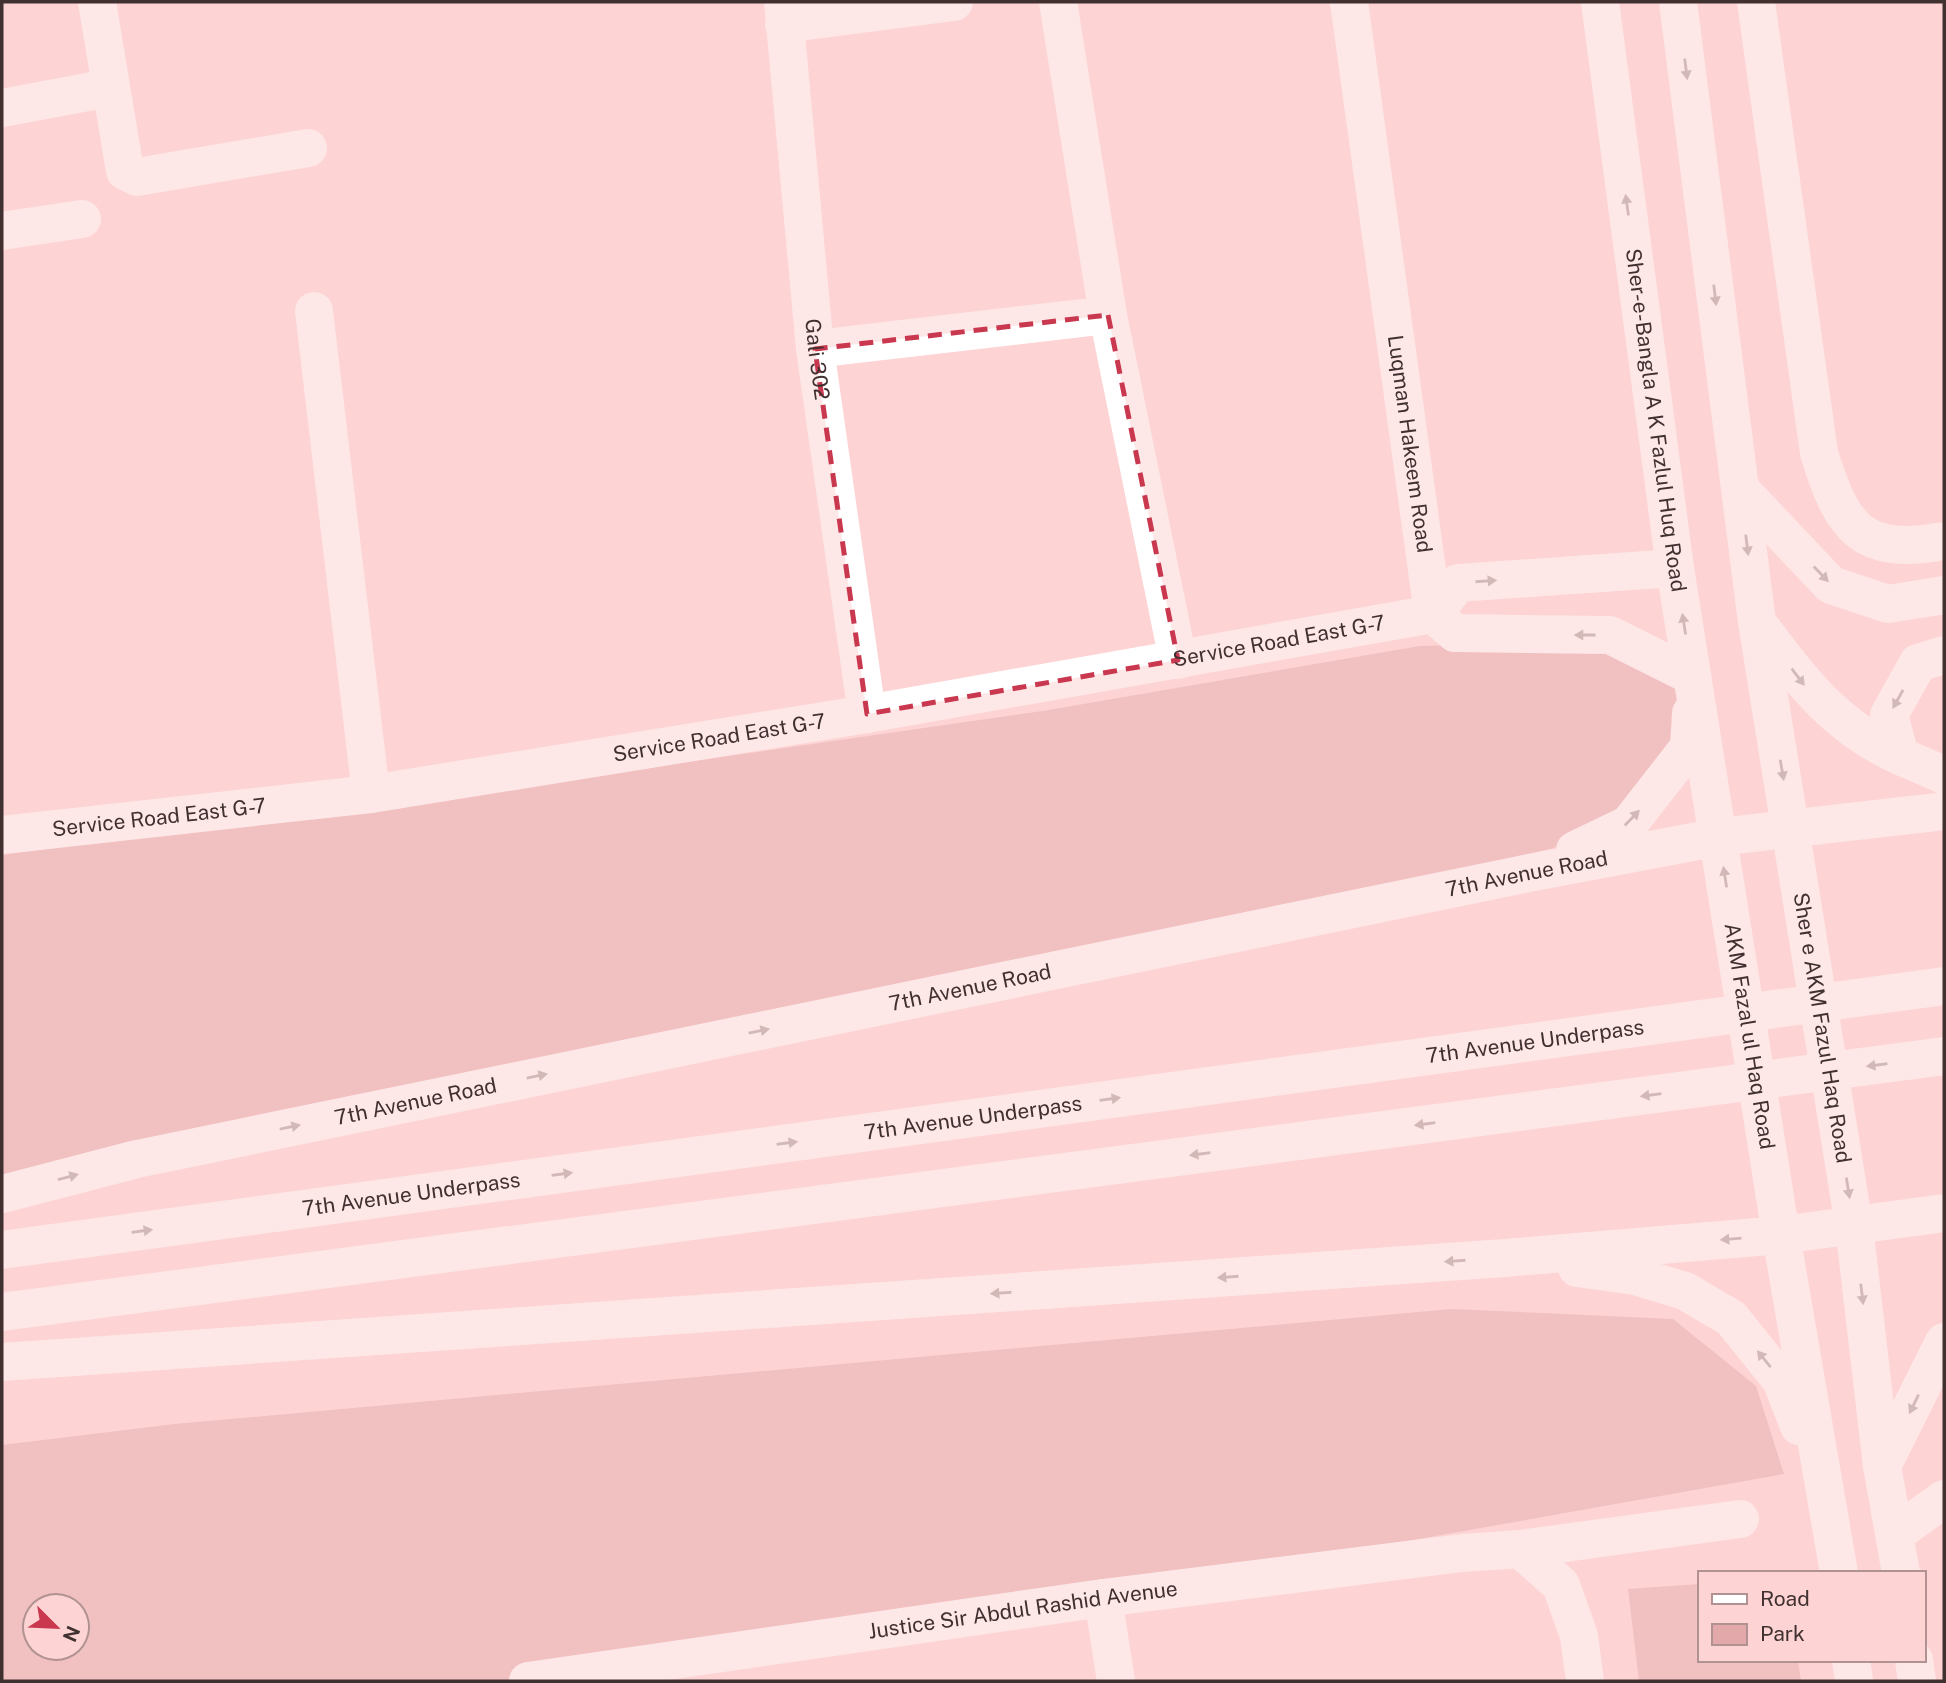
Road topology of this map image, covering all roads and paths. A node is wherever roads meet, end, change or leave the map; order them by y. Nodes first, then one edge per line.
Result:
1 (97, 2) edge
2 (954, 2) edge
3 (1058, 2) edge
4 (1349, 2) edge
5 (1600, 2) edge
6 (1678, 2) edge
7 (1756, 2) edge
8 (783, 13) edge
9 (109, 88) junction
10 (2, 108) edge
11 (308, 148) dead end
12 (82, 219) dead end
13 (2, 231) edge
14 (314, 311) dead end
15 (1108, 315) junction
16 (815, 349) junction
17 (1740, 489) junction
18 (1944, 541) edge
19 (1675, 568) junction
20 (1944, 595) edge
21 (1433, 614) junction
22 (1757, 622) junction
23 (1944, 655) edge
24 (1178, 660) junction
25 (1692, 676) junction
26 (867, 714) junction
27 (1900, 756) junction
28 (1944, 775) edge
29 (371, 794) junction
30 (1944, 811) edge
31 (1793, 830) junction
32 (2, 835) edge
33 (1719, 837) junction
34 (1529, 873) junction
35 (1944, 986) edge
36 (1944, 1056) edge
37 (2, 1194) edge
38 (1944, 1213) edge
39 (1854, 1226) junction
40 (1781, 1235) junction
41 (2, 1250) edge
42 (1505, 1258) junction
43 (2, 1312) edge
44 (1944, 1342) edge
45 (2, 1362) edge
46 (1882, 1466) junction
47 (1944, 1499) edge
48 (1831, 1510) junction
49 (1740, 1518) dead end
50 (1895, 1534) junction
51 (1520, 1549) junction
52 (1839, 1571) edge
53 (1901, 1571) edge
54 (1103, 1598) junction
55 (1851, 1662) edge
56 (1914, 1662) edge
57 (687, 1671) edge
58 (528, 1681) edge
59 (1116, 1681) edge
60 (1585, 1681) edge
61 (1854, 1681) edge
62 (1917, 1681) edge

1 - 9 main road
2 - 8 main road
3 - 15 main road
4 - 21 main road, Luqman Hakeem Road
19 -> 5 main road, Sher-e-Bangla A K Fazlul Huq Road
6 -> 17 main road
7 - 18 main road
8 - 16 main road, Gali 302
9 - 10 main road
9 - 11 main road
12 - 13 main road
14 - 29 main road
15 - 16 main road
15 - 24 main road
16 - 26 main road, Gali 302
17 -> 20 main road
17 -> 22 main road
21 -> 19 main road
25 -> 19 main road, Sher-e-Bangla A K Fazlul Huq Road
21 - 24 main road, Service Road East G-7
25 -> 21 main road
22 -> 27 main road
22 -> 31 main road
23 -> 27 main road
24 - 26 main road, Service Road East G-7
25 - 33 main road, Sher-e-Bangla A K Fazlul Huq Road
34 -> 25 main road
26 - 29 main road, Service Road East G-7
27 - 28 main road
29 - 32 main road, Service Road East G-7
30 - 31 main road, 7th Avenue Road
31 - 33 main road, 7th Avenue Road
31 -> 39 main road, Sher e AKM Fazul Haq Road
33 - 34 main road, 7th Avenue Road
40 -> 33 main road, AKM Fazal ul Haq Road
37 -> 34 main road, 7th Avenue Road
41 -> 35 main road, 7th Avenue Underpass
36 -> 43 main road
38 - 39 main road
39 - 40 main road
39 -> 46 main road
40 -> 42 main road
40 - 48 main road
42 -> 45 main road
48 -> 42 main road
44 -> 46 main road
46 - 50 main road
47 - 50 main road
48 - 52 main road
49 - 51 main road, Justice Sir Abdul Rashid Avenue
50 - 53 main road
51 - 54 main road, Justice Sir Abdul Rashid Avenue
51 - 60 main road
54 - 57 main road, Justice Sir Abdul Rashid Avenue
54 - 59 main road
55 - 61 main road
56 - 62 main road
57 - 58 main road, Justice Sir Abdul Rashid Avenue

